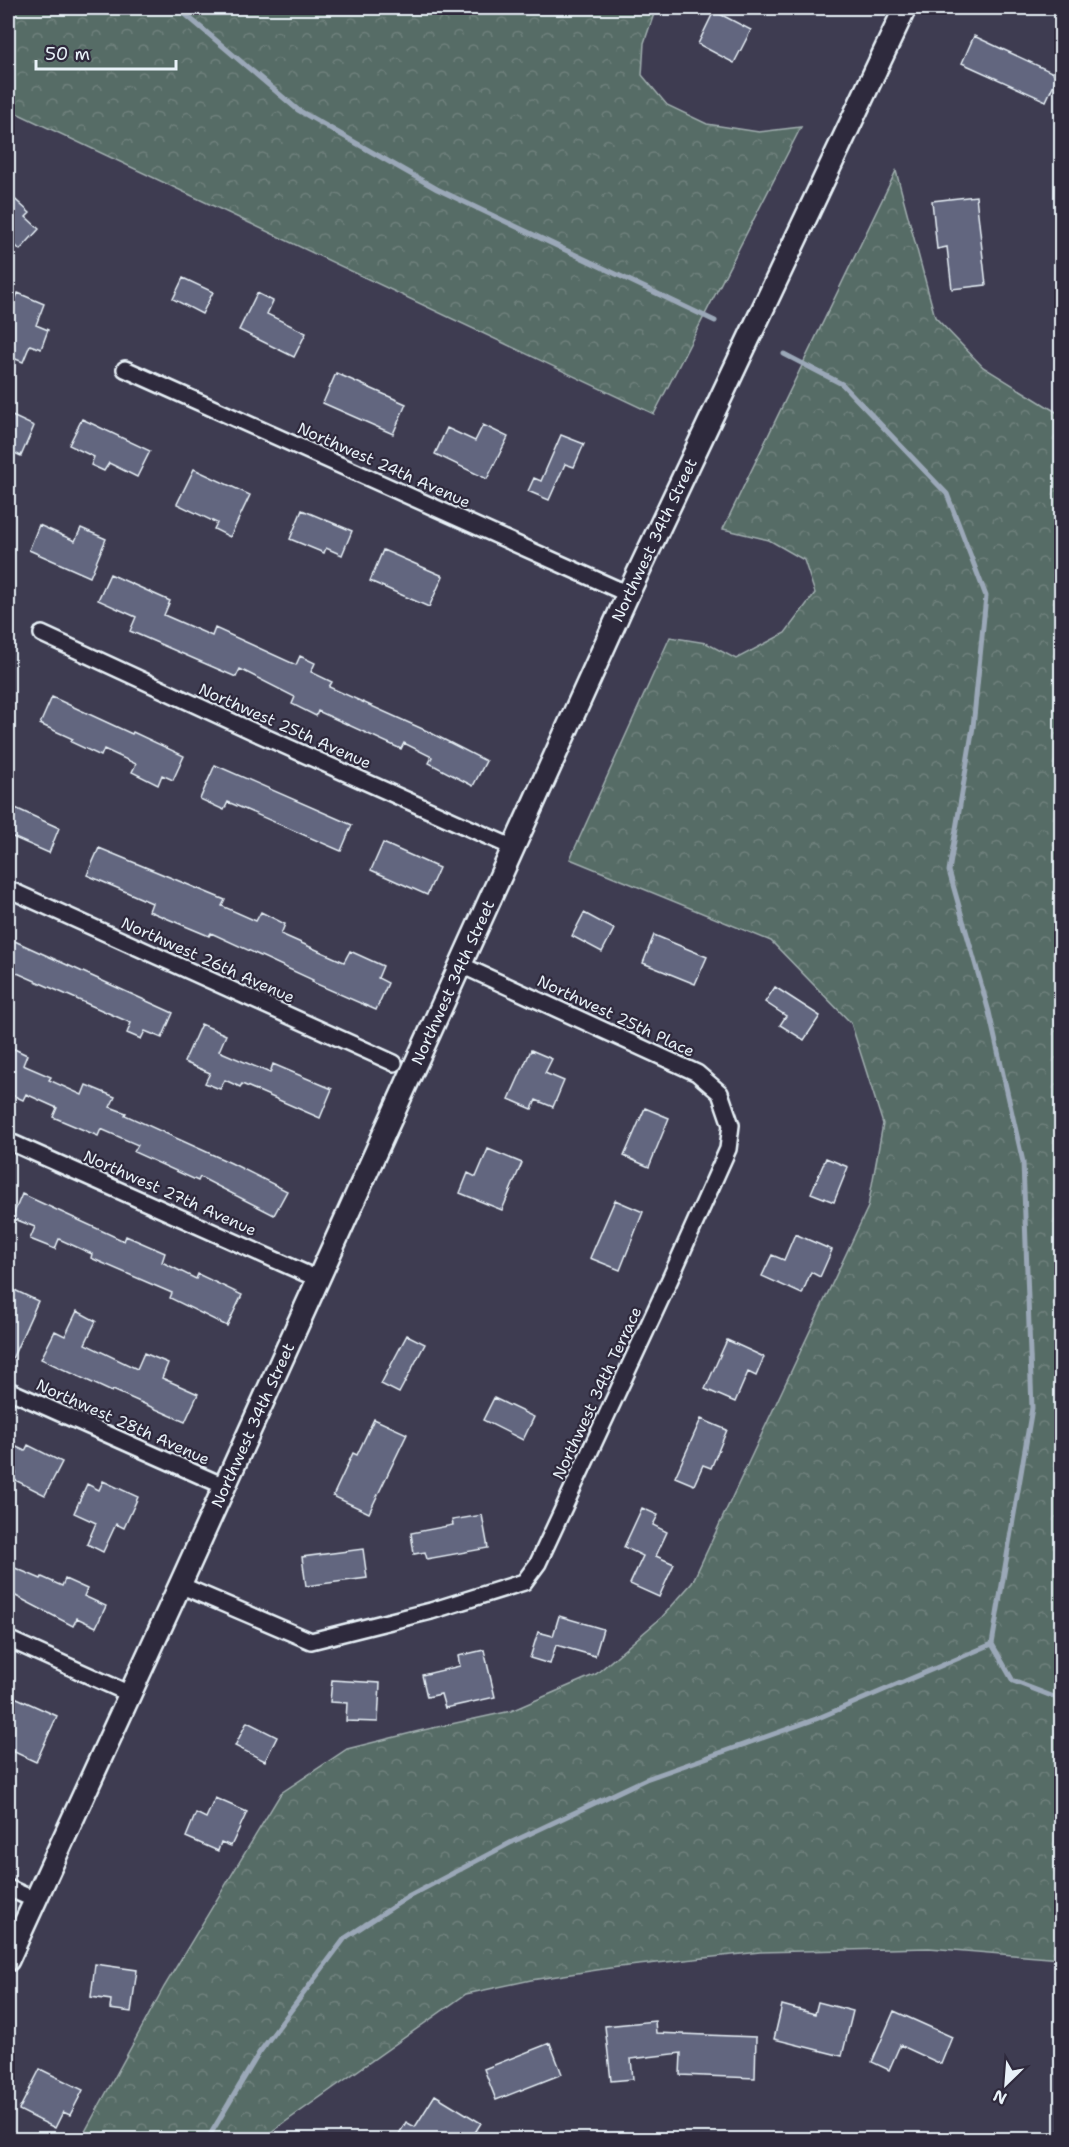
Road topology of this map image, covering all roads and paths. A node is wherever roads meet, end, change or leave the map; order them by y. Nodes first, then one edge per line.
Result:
1 (905, 8) edge
2 (125, 369) dead end
3 (628, 594) junction
4 (42, 634) dead end
5 (514, 848) junction
6 (8, 889) edge
7 (461, 965) junction
8 (394, 1063) dead end
9 (731, 1125) joint
10 (8, 1141) edge
11 (318, 1280) junction
12 (8, 1389) edge
13 (224, 1486) junction
14 (180, 1585) junction
15 (8, 1639) edge
16 (130, 1694) junction
17 (8, 1888) edge
18 (35, 1900) junction
19 (8, 1960) edge

1 - 3 main road, Northwest 34th Street
2 - 3 street, Northwest 24th Avenue
3 - 5 main road, Northwest 34th Street
4 - 5 street, Northwest 25th Avenue
5 - 7 main road, Northwest 34th Street
6 - 8 street, Northwest 26th Avenue
7 - 9 street, Northwest 25th Place
7 - 11 main road, Northwest 34th Street
9 - 14 street, Northwest 34th Terrace
10 - 11 street, Northwest 27th Avenue
11 - 13 main road, Northwest 34th Street
12 - 13 street, Northwest 28th Avenue
13 - 14 main road, Northwest 34th Street
14 - 16 main road, Northwest 34th Street
15 - 16 street
16 - 18 main road, Northwest 34th Street
17 - 18 street
18 - 19 main road, Northwest 34th Street

